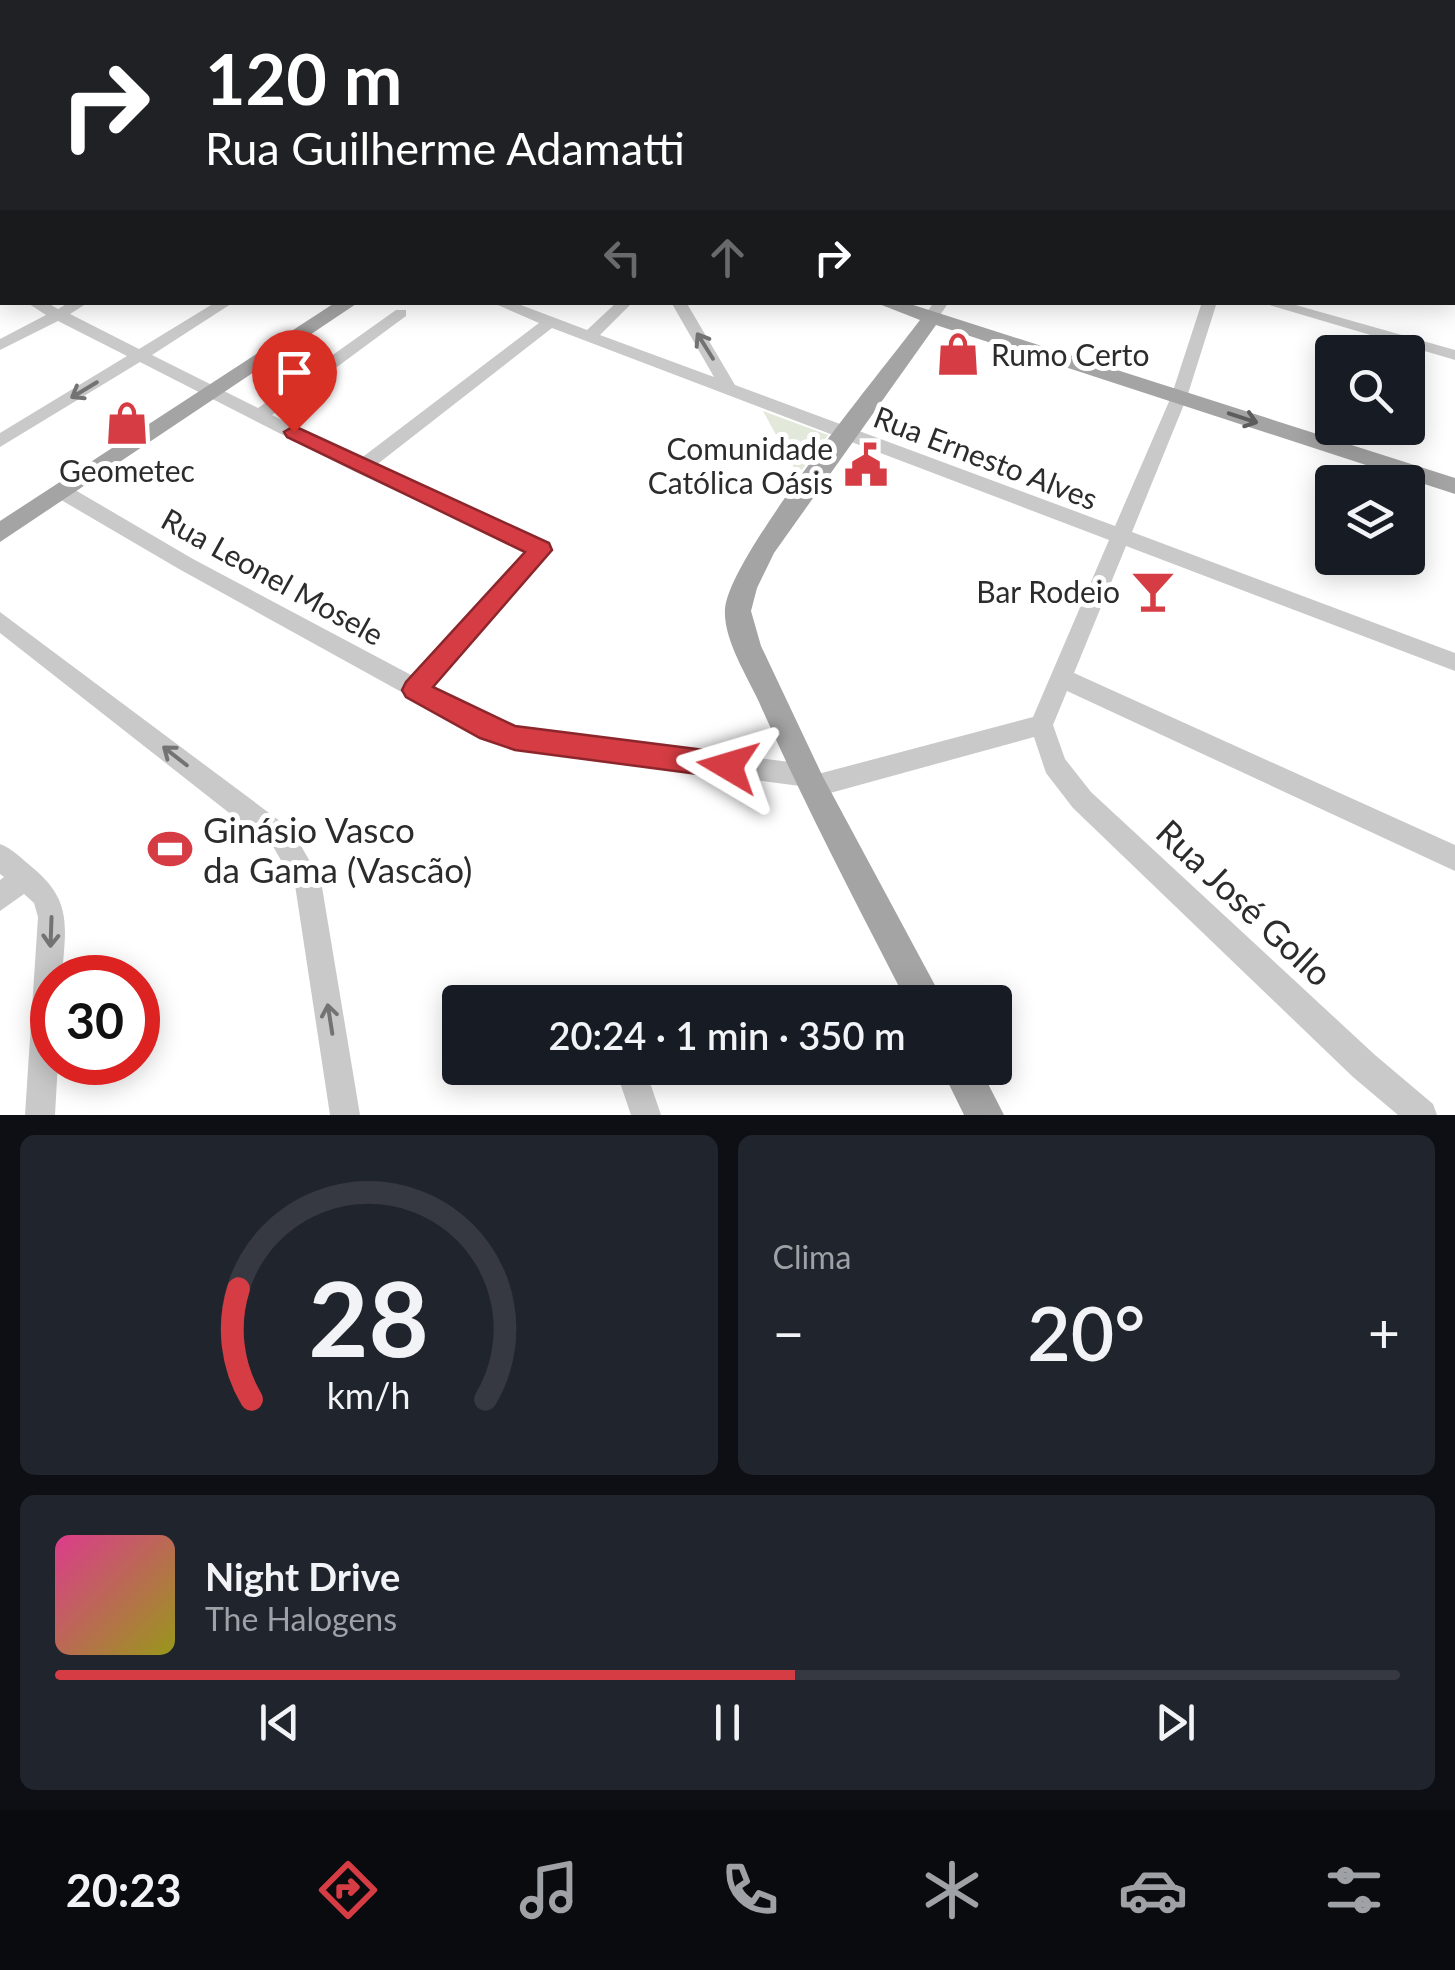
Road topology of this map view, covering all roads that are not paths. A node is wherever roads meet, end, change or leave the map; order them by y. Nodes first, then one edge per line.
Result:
1 (38, 305) edge
2 (77, 305) edge
3 (222, 305) edge
4 (345, 305) edge
5 (506, 305) edge
6 (623, 305) edge
7 (680, 305) edge
8 (903, 305) edge
9 (1209, 305) edge
10 (1277, 305) edge
11 (937, 310) edge
12 (401, 313) dead end
13 (58, 316) junction
14 (550, 322) junction
15 (589, 337) junction
16 (0, 345) edge
17 (1455, 355) edge
18 (140, 357) junction
19 (730, 390) junction
20 (214, 392) junction
21 (1178, 397) junction
22 (260, 415) junction
23 (844, 436) junction
24 (0, 441) edge
25 (361, 466) junction
26 (1455, 486) edge
27 (63, 492) junction
28 (0, 533) edge
29 (1120, 540) junction
30 (0, 621) edge
31 (1455, 662) edge
32 (1061, 678) junction
33 (415, 690) junction
34 (1041, 725) junction
35 (809, 781) junction
36 (0, 857) edge
37 (1455, 858) edge
38 (23, 877) junction
39 (0, 898) edge
40 (917, 985) edge
41 (636, 1085) edge
42 (969, 1085) edge
43 (40, 1115) edge
44 (345, 1115) edge
45 (646, 1115) edge
46 (986, 1115) edge
47 (1422, 1115) edge

1 - 13 street
2 - 13 street
3 - 18 street
4 - 20 main road
5 - 14 street, Rua Ernesto Alves
6 - 15 street
19 -> 7 street
8 - 11 main road
9 - 21 street
10 - 17 street
11 - 21 main road
11 - 23 main road
12 - 22 street
13 - 16 street
13 - 18 street
14 - 15 street, Rua Ernesto Alves
14 - 25 street
15 - 19 street, Rua Ernesto Alves
18 - 20 street
18 -> 24 street
19 - 23 street, Rua Ernesto Alves
20 - 22 street
20 - 27 main road
21 -> 26 main road
21 - 29 street
22 - 25 street
23 - 29 street, Rua Ernesto Alves
23 - 35 main road
25 - 33 street
27 - 28 main road
27 - 33 street, Rua Leonel Mosele
29 - 31 street, Rua Ernesto Alves
29 - 32 street
44 -> 30 street
32 - 34 street
32 - 37 street
33 - 35 street, Rua Leonel Mosele
34 - 35 street
34 - 47 street, Rua José Gollo
35 - 40 main road
36 - 38 street
38 - 39 street
38 -> 43 street
41 - 45 street
42 - 46 main road

